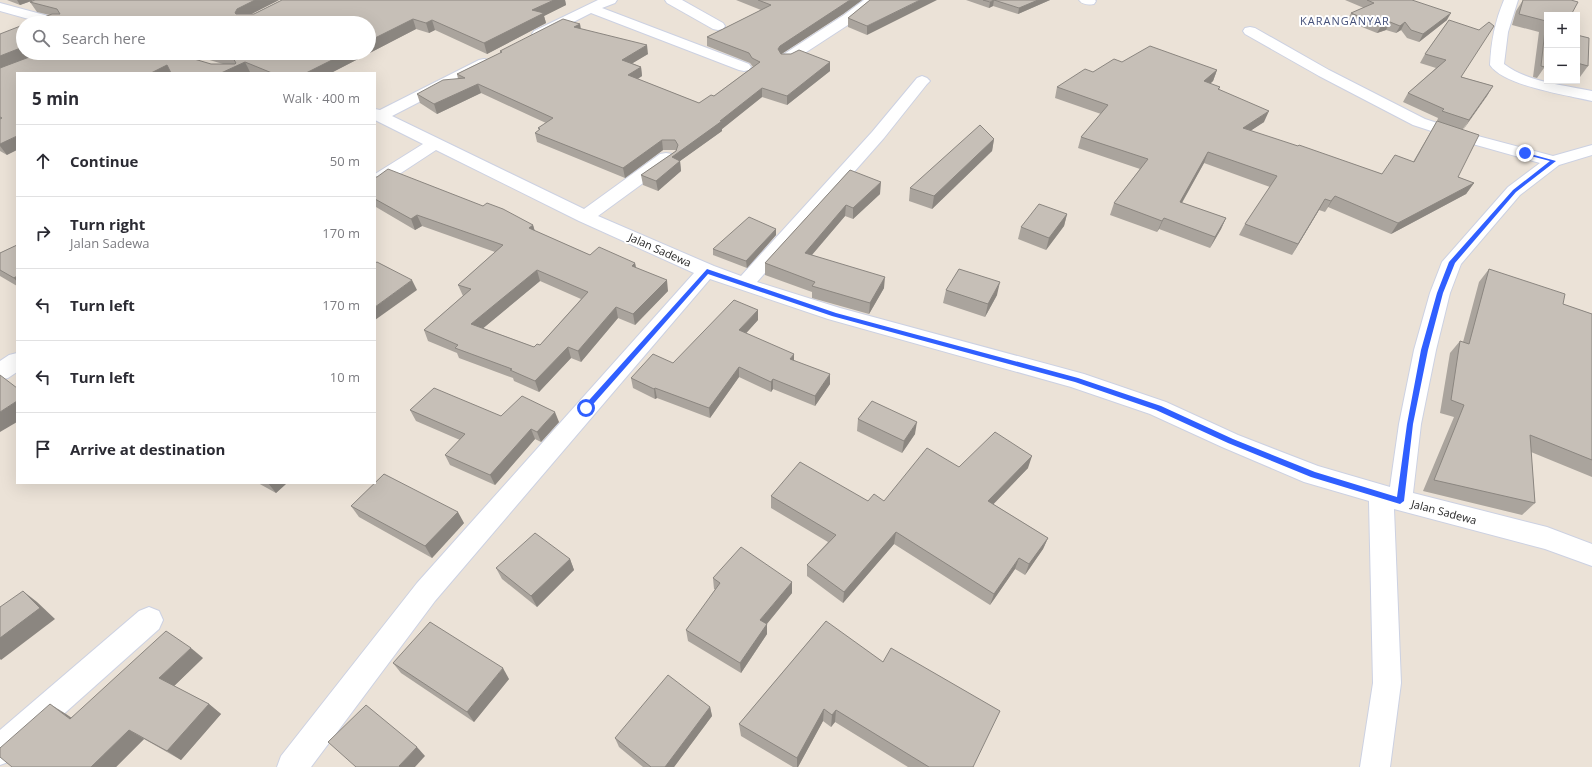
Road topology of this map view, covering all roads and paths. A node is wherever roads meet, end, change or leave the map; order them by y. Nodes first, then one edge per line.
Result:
1 (610, 0) edge
2 (672, 0) edge
3 (872, 0) edge
4 (1512, 0) edge
5 (37, 5) edge
6 (0, 7) edge
7 (590, 8) junction
8 (18, 12) junction
9 (30, 16) edge
10 (718, 26) dead end
11 (1250, 31) dead end
12 (527, 40) edge
13 (500, 55) edge
14 (786, 59) edge
15 (744, 67) dead end
16 (922, 81) dead end
17 (1592, 96) edge
18 (378, 115) edge
19 (436, 143) junction
20 (1586, 152) edge
21 (670, 155) edge
22 (1553, 161) junction
23 (376, 181) edge
24 (585, 217) junction
25 (698, 282) junction
26 (744, 285) junction
27 (16, 362) edge
28 (0, 372) edge
29 (1387, 510) junction
30 (1592, 555) edge
31 (149, 620) dead end
32 (0, 750) edge
33 (292, 767) edge
34 (1375, 767) edge

1 - 7 street
2 - 10 street
3 - 14 street
4 - 17 street
5 - 8 street
6 - 8 street
7 - 12 street
7 - 15 street
8 - 9 street
11 - 22 street
13 - 18 street
16 - 26 street
18 - 19 street, Jalan Sadewa
19 - 23 street
19 - 24 street, Jalan Sadewa
20 - 22 street
21 - 24 street
22 - 29 street
24 - 25 street, Jalan Sadewa
25 - 26 street, Jalan Sadewa
25 - 33 street
26 - 29 street, Jalan Sadewa
27 - 28 street
29 - 30 street, Jalan Sadewa
29 - 34 street
31 - 32 street

